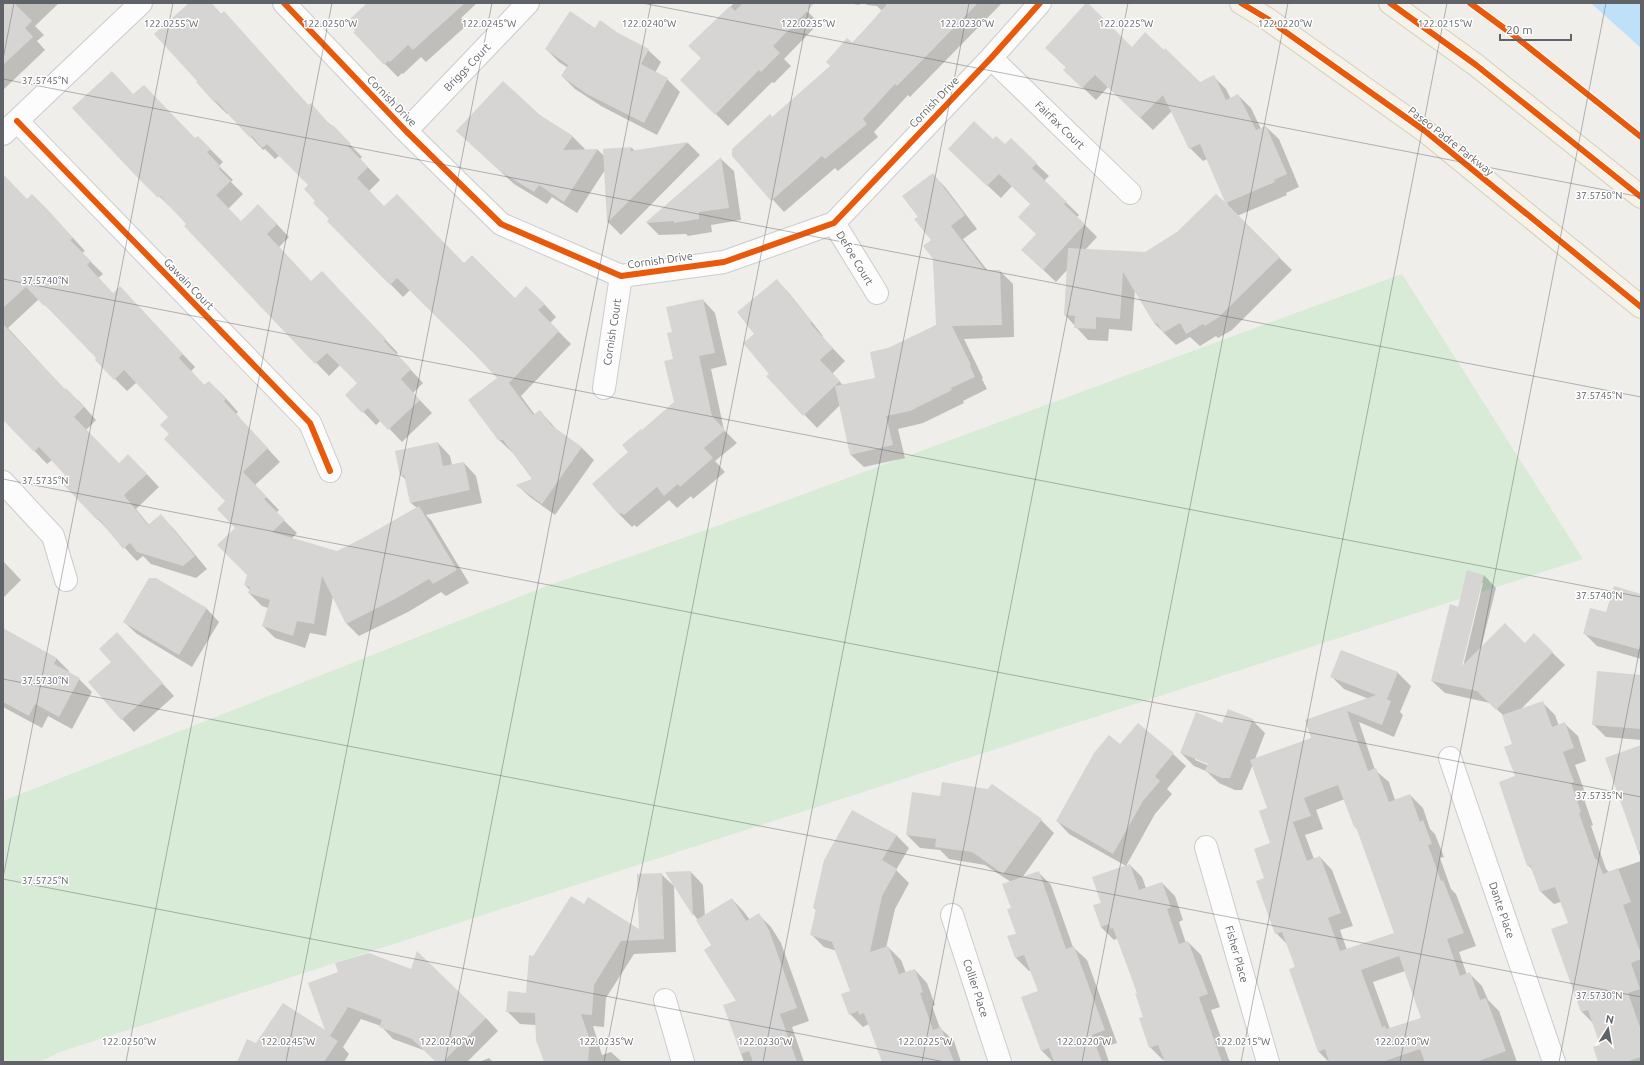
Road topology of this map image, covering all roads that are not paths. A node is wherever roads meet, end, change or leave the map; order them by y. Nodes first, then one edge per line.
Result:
1 (141, 3) edge
2 (284, 3) edge
3 (528, 3) edge
4 (1040, 3) edge
5 (1241, 3) edge
6 (1390, 3) edge
7 (991, 58) junction
8 (10, 127) edge
9 (406, 131) junction
10 (1130, 193) dead end
11 (1641, 197) edge
12 (834, 223) junction
13 (621, 276) junction
14 (877, 293) dead end
15 (1641, 307) edge
16 (604, 388) dead end
17 (330, 471) dead end
18 (3, 482) edge
19 (66, 580) dead end
20 (1450, 758) dead end
21 (1206, 847) dead end
22 (952, 914) dead end
23 (665, 1000) dead end
24 (682, 1062) edge
25 (1000, 1062) edge
26 (1268, 1062) edge
27 (1554, 1062) edge

1 - 8 street
2 - 9 street, Cornish Drive
3 - 9 street, Briggs Court
4 - 7 street, Cornish Drive
5 - 15 main road, Paseo Padre Parkway
6 - 11 main road
7 - 10 street, Fairfax Court
7 - 12 street, Cornish Drive
8 - 17 street, Gawain Court
9 - 13 street, Cornish Drive
12 - 13 street, Cornish Drive
12 - 14 street, Defoe Court
13 - 16 street, Cornish Court
18 - 19 street
20 - 27 street, Dante Place
21 - 26 street, Fisher Place
22 - 25 street, Collier Place
23 - 24 street

